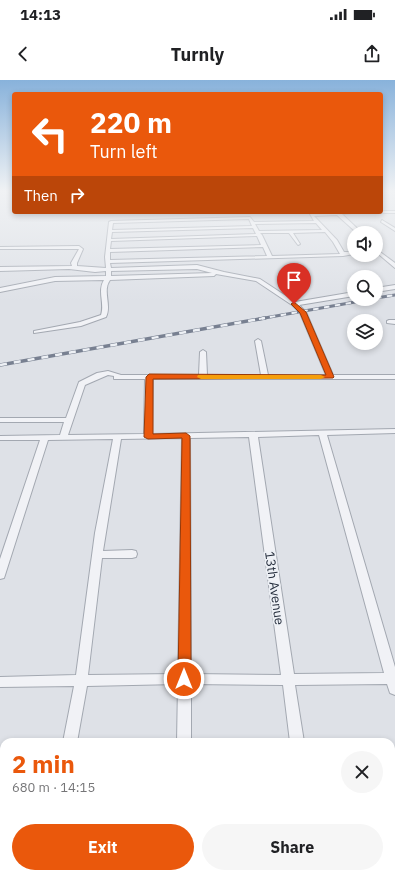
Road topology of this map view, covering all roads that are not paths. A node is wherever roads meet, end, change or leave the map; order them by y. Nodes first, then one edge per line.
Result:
1 (110, 227) edge
2 (200, 227) edge
3 (254, 227) edge
4 (322, 227) edge
5 (110, 231) junction
6 (290, 231) junction
7 (325, 231) junction
8 (258, 234) junction
9 (109, 240) junction
10 (298, 244) dead end
11 (265, 246) junction
12 (0, 248) edge
13 (108, 251) junction
14 (343, 254) junction
15 (347, 254) edge
16 (270, 257) junction
17 (383, 257) edge
18 (108, 262) junction
19 (395, 266) edge
20 (75, 268) junction
21 (0, 269) edge
22 (109, 270) junction
23 (224, 274) junction
24 (108, 278) junction
25 (395, 287) edge
26 (383, 289) edge
27 (0, 290) edge
28 (347, 295) edge
29 (294, 304) junction
30 (36, 332) dead end
31 (258, 341) dead end
32 (203, 352) dead end
33 (265, 376) junction
34 (395, 376) edge
35 (149, 377) junction
36 (203, 377) junction
37 (330, 377) junction
38 (0, 420) edge
39 (68, 420) junction
40 (394, 433) edge
41 (253, 434) junction
42 (323, 434) junction
43 (186, 436) junction
44 (45, 437) junction
45 (63, 437) junction
46 (148, 437) junction
47 (0, 438) edge
48 (117, 438) junction
49 (132, 554) dead end
50 (97, 555) junction
51 (0, 575) edge
52 (184, 679) junction
53 (288, 680) junction
54 (0, 682) edge
55 (81, 682) junction
56 (394, 682) edge
57 (71, 738) edge
58 (184, 738) edge
59 (295, 738) edge

1 - 5 street
2 - 5 street
3 - 8 street
4 - 7 street
5 - 9 street
6 - 7 street
6 - 8 street
6 - 10 street
7 - 14 street
8 - 9 street
8 - 11 street
9 - 13 street
11 - 13 street
11 - 16 street
12 - 20 street
13 - 18 street
14 - 15 street
14 - 16 street
16 - 18 street
17 - 19 street
18 - 22 street
20 - 21 street
20 - 22 street
22 - 23 street
22 - 24 street
23 - 24 street
23 - 29 street
24 - 27 street
24 - 30 street
25 - 26 street
28 - 29 street
29 - 37 street
31 - 33 street
32 - 36 street
33 - 36 street
33 - 37 street
34 - 37 street
35 - 36 street
35 - 39 street
35 - 46 street
38 - 39 street
39 - 45 street
40 - 42 street
41 - 42 street
41 - 43 street
41 - 53 street, 13th Avenue
42 - 56 street
43 - 46 street
43 - 52 street
44 - 45 street
44 - 47 street
44 - 51 street
45 - 48 street
46 - 48 street
48 - 50 street
49 - 50 street
50 - 55 street
52 - 53 street
52 - 55 street
52 - 58 street
53 - 56 street
53 - 59 street, 13th Avenue
54 - 55 street
55 - 57 street

